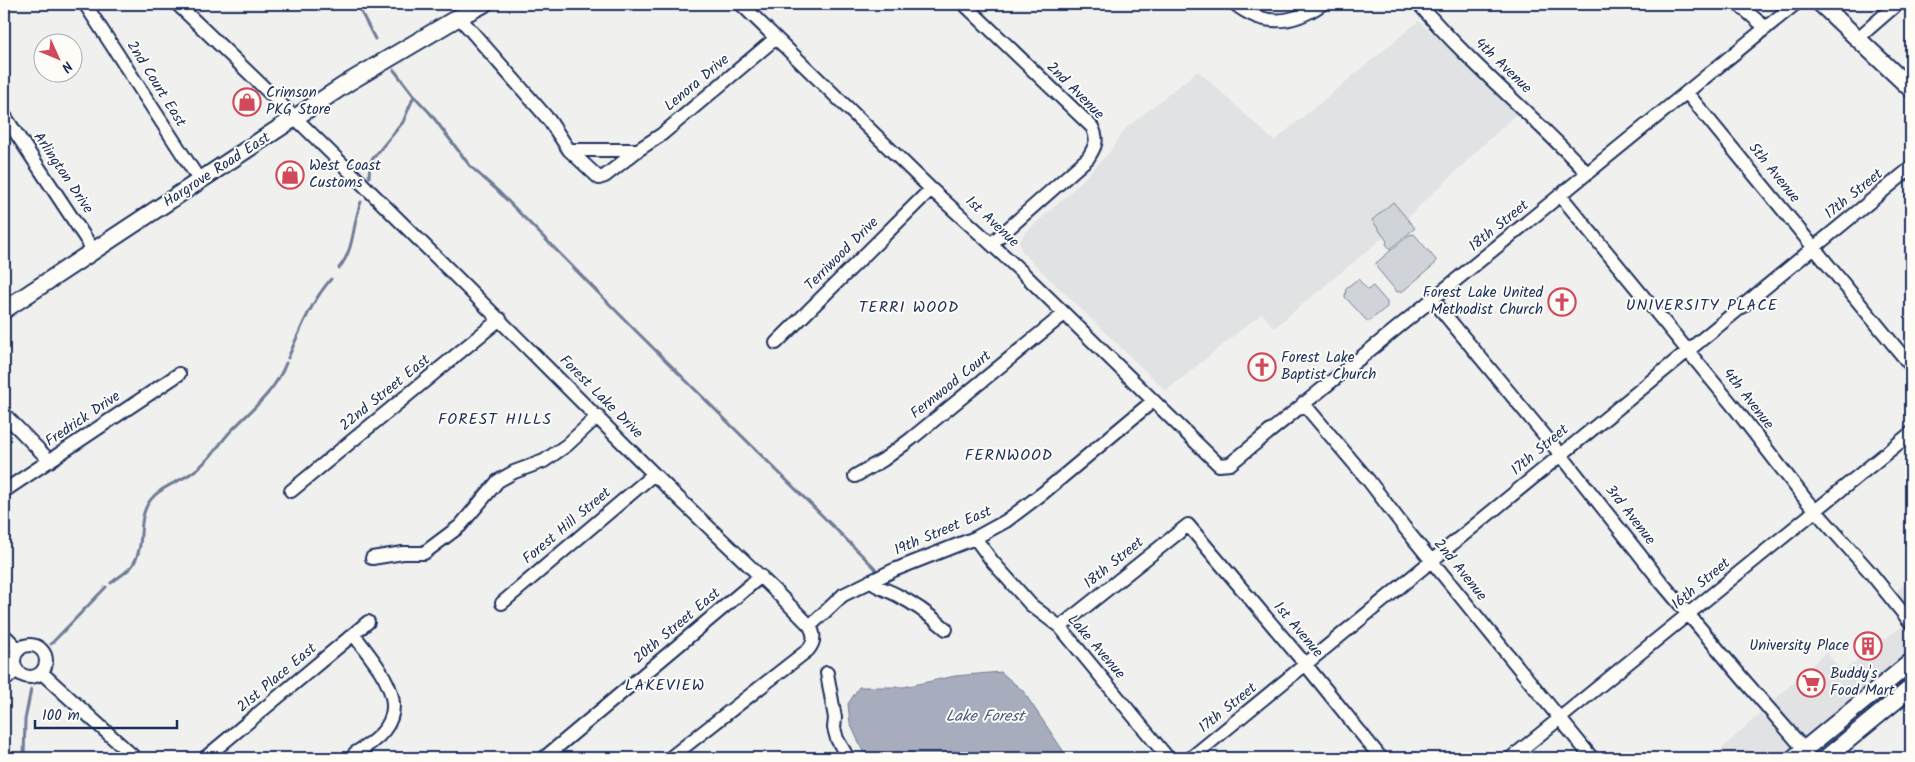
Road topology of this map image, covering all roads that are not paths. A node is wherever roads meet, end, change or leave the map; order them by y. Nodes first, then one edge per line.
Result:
1 (85, 4) edge
2 (178, 4) edge
3 (484, 4) edge
4 (741, 4) edge
5 (964, 4) edge
6 (1235, 4) edge
7 (1322, 4) edge
8 (1419, 4) edge
9 (1738, 4) edge
10 (1795, 4) edge
11 (1821, 4) edge
12 (1897, 4) edge
13 (459, 17) junction
14 (1766, 28) junction
15 (776, 38) junction
16 (1858, 38) junction
17 (1911, 89) edge
18 (1687, 93) junction
19 (4, 114) edge
20 (296, 118) junction
21 (569, 150) junction
22 (638, 150) junction
23 (1911, 168) edge
24 (1587, 173) junction
25 (200, 181) junction
26 (931, 189) junction
27 (1560, 195) junction
28 (992, 243) junction
29 (1814, 249) junction
30 (94, 251) junction
31 (1432, 299) junction
32 (4, 310) edge
33 (1064, 314) junction
34 (500, 319) junction
35 (776, 343) dead end
36 (1689, 352) junction
37 (1911, 366) edge
38 (179, 374) dead end
39 (1152, 401) junction
40 (1303, 404) junction
41 (4, 414) edge
42 (598, 416) junction
43 (1911, 433) edge
44 (1561, 455) junction
45 (50, 461) junction
46 (1219, 465) joint
47 (654, 474) junction
48 (855, 476) dead end
49 (4, 491) edge
50 (291, 492) dead end
51 (1816, 510) junction
52 (1188, 525) joint
53 (975, 538) junction
54 (372, 558) dead end
55 (1432, 561) junction
56 (761, 576) junction
57 (870, 581) junction
58 (502, 603) dead end
59 (1689, 614) junction
60 (368, 622) dead end
61 (1911, 623) edge
62 (810, 626) junction
63 (1060, 627) junction
64 (946, 629) dead end
65 (4, 635) edge
66 (354, 636) junction
67 (19, 650) junction
68 (1911, 662) edge
69 (1306, 665) junction
70 (17, 670) junction
71 (42, 673) junction
72 (827, 673) dead end
73 (4, 681) edge
74 (1911, 688) edge
75 (1560, 719) junction
76 (354, 753) dead end
77 (1799, 754) edge
78 (135, 758) edge
79 (205, 758) edge
80 (544, 758) edge
81 (670, 758) edge
82 (848, 758) edge
83 (1168, 758) edge
84 (1191, 758) edge
85 (1381, 758) edge
86 (1511, 758) edge
87 (1592, 758) edge
88 (1826, 758) edge

1 - 25 street, 2nd Court East
2 - 20 street, Forest Lake Drive
3 - 13 main road, Hargrove Road East
4 - 15 street, 1st Avenue
5 - 28 street, 2nd Avenue
6 - 7 street
8 - 24 street, 4th Avenue
9 - 14 street
10 - 14 street, 18th Street
11 - 16 main road
12 - 16 street
13 - 20 main road, Hargrove Road East
13 - 21 street, Lenora Drive
14 - 18 street, 18th Street
15 - 22 street, Lenora Drive
15 - 26 street, 1st Avenue
16 - 17 main road
18 - 24 street, 18th Street
18 - 29 street, 5th Avenue
19 - 30 street, Arlington Drive
20 - 25 main road, Hargrove Road East
20 - 34 street, Forest Lake Drive
21 - 22 street
21 - 22 street, Lenora Drive
23 - 29 street, 17th Street
24 - 27 street, 18th Street
25 - 30 main road, Hargrove Road East
26 - 28 street, 1st Avenue
26 - 35 street, Terriwood Drive
27 - 31 street, 18th Street
27 - 36 street, 4th Avenue
28 - 33 street, 1st Avenue
29 - 36 street, 17th Street
29 - 37 street, 5th Avenue
30 - 32 main road, Hargrove Road East
31 - 40 street, 18th Street
31 - 44 street, 3rd Avenue
33 - 39 street, 1st Avenue
33 - 48 street, Fernwood Court
34 - 42 street, Forest Lake Drive
34 - 50 street, 22nd Street East
36 - 44 street, 17th Street
36 - 51 street, 4th Avenue
38 - 45 street, Fredrick Drive
39 - 46 street, 1st Avenue
39 - 53 street, 19th Street East
40 - 46 street, 18th Street
40 - 55 street, 2nd Avenue
41 - 45 street
42 - 47 street, Forest Lake Drive
42 - 54 street
43 - 51 street, 16th Street
44 - 55 street, 17th Street
44 - 59 street, 3rd Avenue
45 - 49 street, Fredrick Drive
47 - 56 street, Forest Lake Drive
47 - 58 street, Forest Hill Street
51 - 59 street, 16th Street
51 - 61 street, 4th Avenue
52 - 63 street, 18th Street
52 - 69 street, 1st Avenue
53 - 57 street, 19th Street East
53 - 63 street, Lake Avenue
55 - 69 street, 17th Street
55 - 75 street, 2nd Avenue
56 - 62 street, Forest Lake Drive
56 - 80 street, 20th Street East
57 - 62 street, 19th Street East
57 - 64 street
59 - 75 street, 16th Street
59 - 77 street, 3rd Avenue
60 - 66 street, 21st Place East
62 - 81 street
63 - 83 street, Lake Avenue
65 - 67 street
66 - 76 street
66 - 79 street, 21st Place East
67 - 70 street
67 - 71 street
68 - 77 main road
69 - 84 street, 17th Street
69 - 85 street, 1st Avenue
70 - 71 street
70 - 73 street
71 - 78 street
72 - 82 street
74 - 88 main road
75 - 86 street, 16th Street
75 - 87 street, 2nd Avenue

